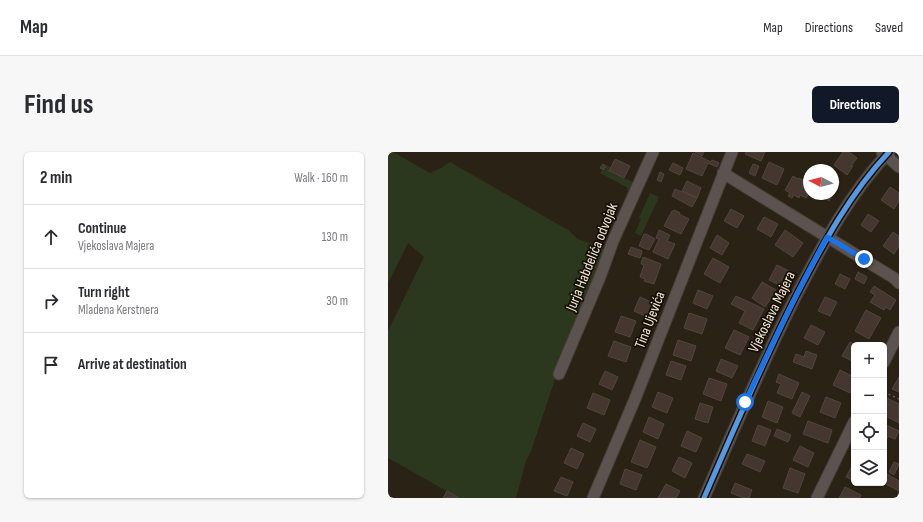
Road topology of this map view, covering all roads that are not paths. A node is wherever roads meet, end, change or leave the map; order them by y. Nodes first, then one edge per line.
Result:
1 (653, 152) edge
2 (732, 152) edge
3 (886, 153) edge
4 (899, 167) edge
5 (723, 173) junction
6 (827, 237) junction
7 (899, 282) edge
8 (899, 332) edge
9 (887, 356) edge
10 (559, 374) dead end
11 (851, 428) edge
12 (593, 498) edge
13 (704, 498) edge
14 (817, 498) edge

1 - 10 street, Jurja Habdelića odvojak
2 - 5 street, Tina Ujevića
3 - 4 street
3 - 6 street, Vjekoslava Majera
5 - 6 street
5 - 12 street, Tina Ujevića
6 - 7 street
6 - 13 street, Vjekoslava Majera
8 - 9 street
11 - 14 street

